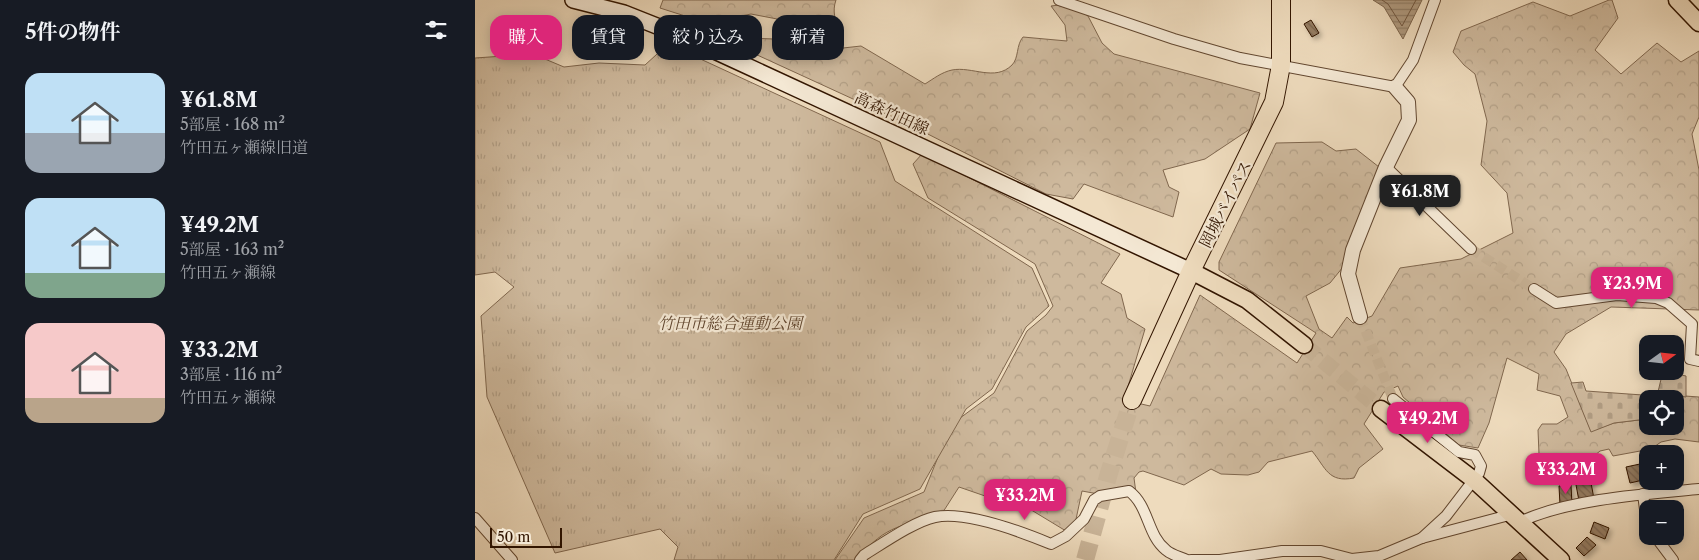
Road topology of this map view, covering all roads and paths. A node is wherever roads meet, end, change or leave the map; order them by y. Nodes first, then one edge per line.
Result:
1 (573, 0) edge
2 (1059, 0) edge
3 (1281, 0) edge
4 (1435, 0) edge
5 (1677, 0) edge
6 (1699, 23) edge
7 (1281, 65) junction
8 (1395, 86) junction
9 (1386, 167) junction
10 (1471, 249) tunnel mouth
11 (1191, 271) junction
12 (1534, 289) tunnel mouth
13 (1360, 317) tunnel mouth
14 (1304, 345) tunnel mouth
15 (1699, 361) edge
16 (1133, 400) tunnel mouth
17 (1387, 404) tunnel mouth
18 (1474, 480) junction
19 (1699, 489) edge
20 (1643, 494) junction
21 (1644, 500) edge
22 (475, 518) edge
23 (1517, 518) junction
24 (1422, 538) junction
25 (1662, 545) edge
26 (1558, 559) edge
27 (512, 560) edge
28 (860, 560) edge
29 (1189, 560) edge
30 (1673, 560) edge

1 - 11 main road, 高森竹田線
2 - 7 street
3 - 7 highway, 岡城バイパス
4 - 8 street
5 - 6 main road
7 - 8 street
7 - 11 highway, 岡城バイパス
8 - 9 street
9 - 10 street
9 - 13 street
11 - 14 main road
11 - 16 highway, 岡城バイパス
12 - 15 street
17 - 18 main road
18 - 23 main road
18 - 24 street
19 - 20 street
20 - 21 street
20 - 23 street
22 - 27 street
23 - 24 street
23 - 26 main road
24 - 29 street
25 - 30 street
28 - 29 street

